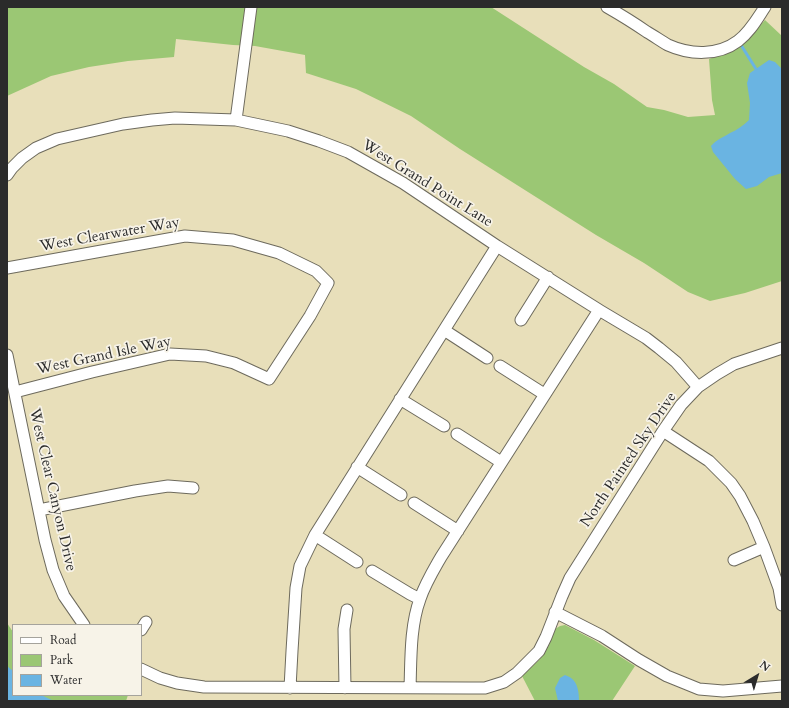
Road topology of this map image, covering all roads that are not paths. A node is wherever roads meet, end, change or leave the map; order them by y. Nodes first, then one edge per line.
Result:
1 (251, 7) edge
2 (608, 7) edge
3 (765, 7) edge
4 (236, 120) junction
5 (7, 175) edge
6 (497, 246) junction
7 (7, 268) edge
8 (548, 278) junction
9 (599, 310) junction
10 (521, 320) dead end
11 (444, 330) junction
12 (782, 348) edge
13 (7, 355) edge
14 (487, 358) dead end
15 (500, 366) dead end
16 (269, 379) joint
17 (698, 387) junction
18 (15, 392) junction
19 (544, 394) junction
20 (400, 398) junction
21 (444, 426) dead end
22 (663, 431) junction
23 (457, 434) dead end
24 (501, 462) junction
25 (357, 467) junction
26 (193, 488) dead end
27 (402, 495) dead end
28 (414, 503) dead end
29 (39, 510) junction
30 (458, 532) junction
31 (315, 535) junction
32 (764, 547) junction
33 (734, 560) dead end
34 (357, 562) dead end
35 (372, 571) dead end
36 (420, 599) junction
37 (782, 605) edge
38 (347, 610) dead end
39 (555, 612) junction
40 (83, 624) edge
41 (142, 669) edge
42 (782, 686) edge
43 (290, 688) junction
44 (345, 688) junction
45 (410, 688) junction

1 - 4 street
2 - 3 street
4 - 5 street
4 - 6 street, West Grand Point Lane
6 - 8 street, West Grand Point Lane
6 - 11 street
7 - 16 street, West Clearwater Way
8 - 9 street, West Grand Point Lane
8 - 10 street
9 - 17 street, West Grand Point Lane
9 - 19 street
11 - 14 street
11 - 20 street
12 - 17 street, North Painted Sky Drive
13 - 18 street, West Clear Canyon Drive
15 - 19 street
16 - 18 street, West Grand Isle Way
17 - 22 street, North Painted Sky Drive
18 - 29 street, West Clear Canyon Drive
19 - 24 street
20 - 21 street
20 - 25 street
22 - 32 street
22 - 39 street, North Painted Sky Drive
23 - 24 street
24 - 30 street
25 - 27 street
25 - 31 street
26 - 29 street
28 - 30 street
29 - 40 street, West Clear Canyon Drive
30 - 36 street
31 - 34 street
31 - 43 street
32 - 33 street
32 - 37 street
35 - 36 street
36 - 45 street
38 - 44 street
39 - 42 street
39 - 45 street
41 - 43 street
43 - 44 street
44 - 45 street

